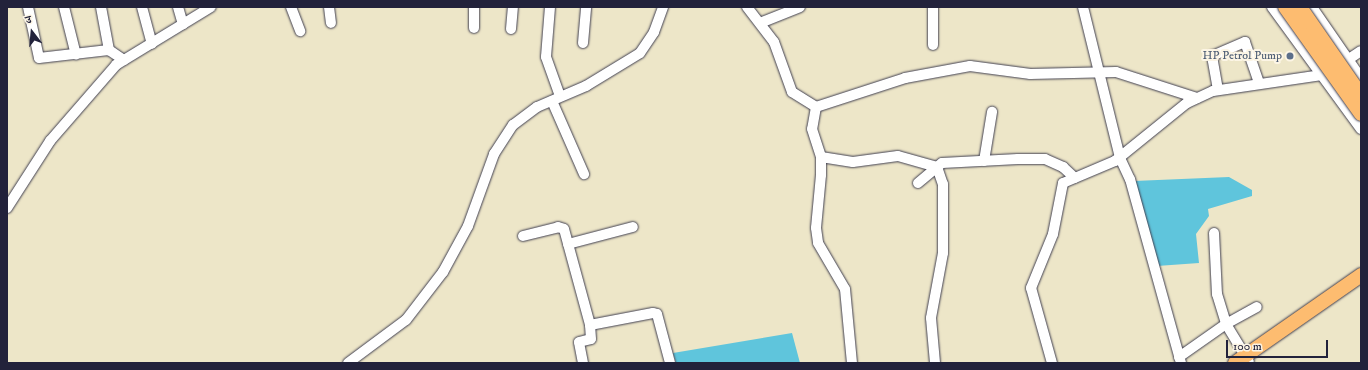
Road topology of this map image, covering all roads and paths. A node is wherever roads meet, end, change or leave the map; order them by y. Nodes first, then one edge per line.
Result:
1 (28, 7) edge
2 (64, 7) edge
3 (101, 7) edge
4 (142, 7) edge
5 (178, 7) edge
6 (211, 7) edge
7 (291, 7) edge
8 (329, 7) edge
9 (474, 7) edge
10 (513, 7) edge
11 (550, 7) edge
12 (586, 7) edge
13 (663, 7) edge
14 (747, 7) edge
15 (797, 7) edge
16 (934, 7) edge
17 (1083, 7) edge
18 (1272, 7) edge
19 (1285, 7) edge
20 (1300, 7) edge
21 (1312, 7) edge
22 (331, 23) dead end
23 (760, 23) junction
24 (183, 24) junction
25 (474, 28) dead end
26 (511, 29) dead end
27 (300, 31) dead end
28 (583, 42) dead end
29 (152, 44) junction
30 (934, 45) dead end
31 (109, 50) junction
32 (1361, 51) edge
33 (76, 55) junction
34 (1349, 59) junction
35 (124, 60) junction
36 (1100, 72) junction
37 (1322, 75) junction
38 (1361, 78) edge
39 (1259, 83) junction
40 (1218, 90) junction
41 (1361, 96) edge
42 (556, 98) junction
43 (1186, 98) junction
44 (816, 107) junction
45 (992, 112) dead end
46 (1361, 114) edge
47 (1361, 129) edge
48 (821, 157) junction
49 (984, 161) junction
50 (1115, 161) junction
51 (937, 167) junction
52 (584, 174) dead end
53 (1075, 178) junction
54 (918, 183) dead end
55 (7, 208) edge
56 (633, 227) dead end
57 (1214, 233) dead end
58 (523, 236) dead end
59 (568, 244) junction
60 (1361, 275) edge
61 (1361, 283) edge
62 (1257, 307) dead end
63 (1226, 324) junction
64 (590, 325) junction
65 (1180, 360) edge
66 (1244, 361) edge
67 (348, 363) edge
68 (583, 363) edge
69 (670, 363) edge
70 (852, 363) edge
71 (935, 363) edge
72 (1052, 363) edge

1 - 33 street
2 - 33 street
3 - 31 street
4 - 29 street
5 - 24 street
6 - 24 street
7 - 27 street
8 - 22 street
9 - 25 street
10 - 26 street
11 - 42 street
12 - 28 street
13 - 42 street
14 - 23 street
15 - 23 street
16 - 30 street
17 - 36 street
18 - 37 street
19 - 46 highway, bridge
20 - 41 highway, bridge
21 - 34 street
23 - 44 street
24 - 29 street
29 - 35 street
31 - 33 street
31 - 35 street
32 - 34 street
34 - 38 street
35 - 55 street
36 - 43 street
36 - 44 street
36 - 50 street
37 - 39 street
37 - 47 street
39 - 40 street
39 - 40 street
40 - 43 street
42 - 52 street
42 - 67 street
43 - 50 street
44 - 48 street
45 - 49 street
48 - 51 street
48 - 70 street
49 - 51 street
49 - 53 street
50 - 53 street
50 - 65 street
51 - 54 street
51 - 71 street
53 - 72 street
56 - 59 street
57 - 63 street
58 - 59 street
59 - 64 street
60 - 66 highway
61 - 66 highway
62 - 63 street
63 - 65 street
63 - 66 street
64 - 68 street
64 - 69 street

